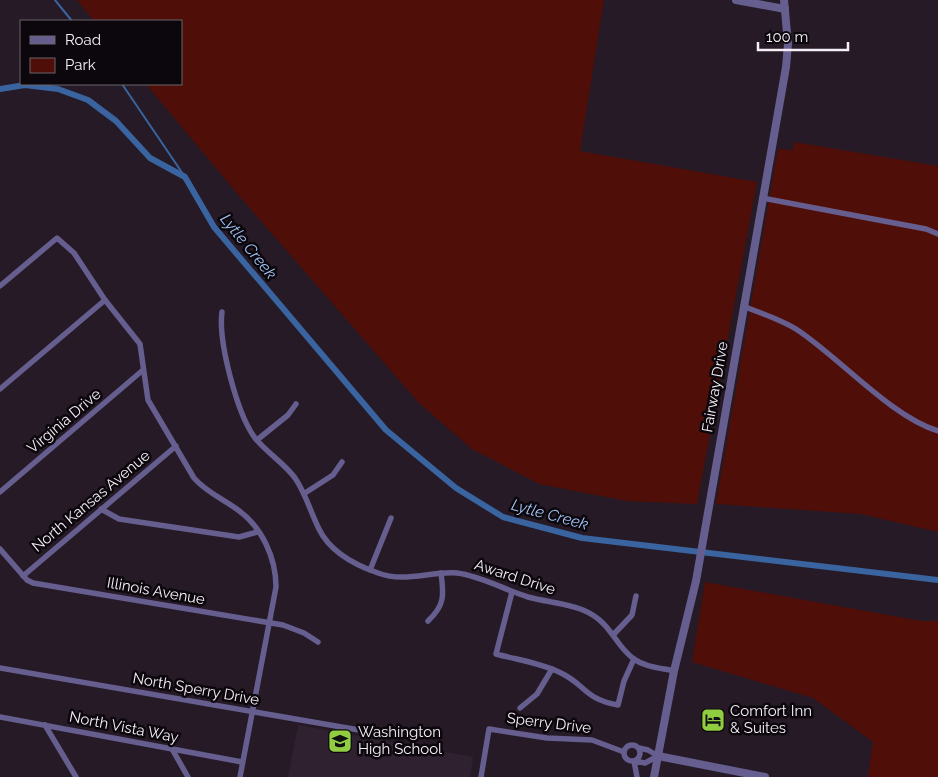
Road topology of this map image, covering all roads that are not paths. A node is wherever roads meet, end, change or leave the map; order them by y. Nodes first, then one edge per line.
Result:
1 (736, 0) edge
2 (784, 0) edge
3 (785, 9) junction
4 (762, 198) junction
5 (938, 234) edge
6 (0, 286) edge
7 (105, 300) junction
8 (743, 306) junction
9 (222, 312) dead end
10 (143, 370) junction
11 (0, 388) edge
12 (296, 404) dead end
13 (938, 431) edge
14 (257, 440) junction
15 (176, 446) junction
16 (342, 462) dead end
17 (0, 492) edge
18 (305, 493) junction
19 (101, 509) junction
20 (391, 518) dead end
21 (257, 532) junction
22 (0, 548) edge
23 (370, 570) junction
24 (440, 573) junction
25 (23, 576) junction
26 (512, 592) junction
27 (636, 596) dead end
28 (428, 621) dead end
29 (269, 623) junction
30 (614, 634) junction
31 (318, 642) dead end
32 (634, 659) junction
33 (0, 668) edge
34 (552, 668) junction
35 (674, 671) junction
36 (520, 708) dead end
37 (252, 711) junction
38 (0, 718) edge
39 (45, 725) junction
40 (388, 735) dead end
41 (639, 748) junction
42 (172, 749) junction
43 (624, 752) junction
44 (658, 756) junction
45 (634, 761) junction
46 (242, 762) junction
47 (76, 777) edge
48 (188, 777) edge
49 (240, 777) edge
50 (481, 777) edge
51 (637, 777) edge
52 (654, 777) edge
53 (765, 777) edge

1 - 3 street
2 - 3 street, Fairway Drive
3 - 4 street, Fairway Drive
4 - 5 street
4 - 8 street, Fairway Drive
6 - 7 street
7 - 10 street
7 - 11 street
8 - 13 street
8 - 35 street, Fairway Drive
9 - 14 street, Award Drive
10 - 15 street
10 - 17 street, Virginia Drive
12 - 14 street
14 - 18 street, Award Drive
15 - 19 street, North Kansas Avenue
15 - 21 street
16 - 18 street
18 - 23 street, Award Drive
19 - 21 street
19 - 25 street, North Kansas Avenue
20 - 23 street
21 - 29 street
22 - 25 street, Illinois Avenue
23 - 24 street, Award Drive
24 - 26 street, Award Drive
24 - 28 street
25 - 29 street, Illinois Avenue
26 - 30 street, Award Drive
26 - 34 street
27 - 30 street
29 - 31 street, Illinois Avenue
29 - 37 street
30 - 32 street, Award Drive
32 - 34 street
32 - 35 street
33 - 37 street, North Sperry Drive
34 - 36 street
35 - 44 street, Fairway Drive
37 - 40 street, North Sperry Drive
37 - 46 street
38 - 39 street, North Vista Way
39 - 42 street, North Vista Way
39 - 47 street
41 - 43 street
41 - 44 street
41 - 45 street
42 - 46 street, North Vista Way
42 - 48 street
43 - 45 street, Sperry Drive
43 - 50 street, Sperry Drive
44 - 45 street
44 - 52 street, Fairway Drive
44 - 53 street
45 - 51 street
46 - 49 street

